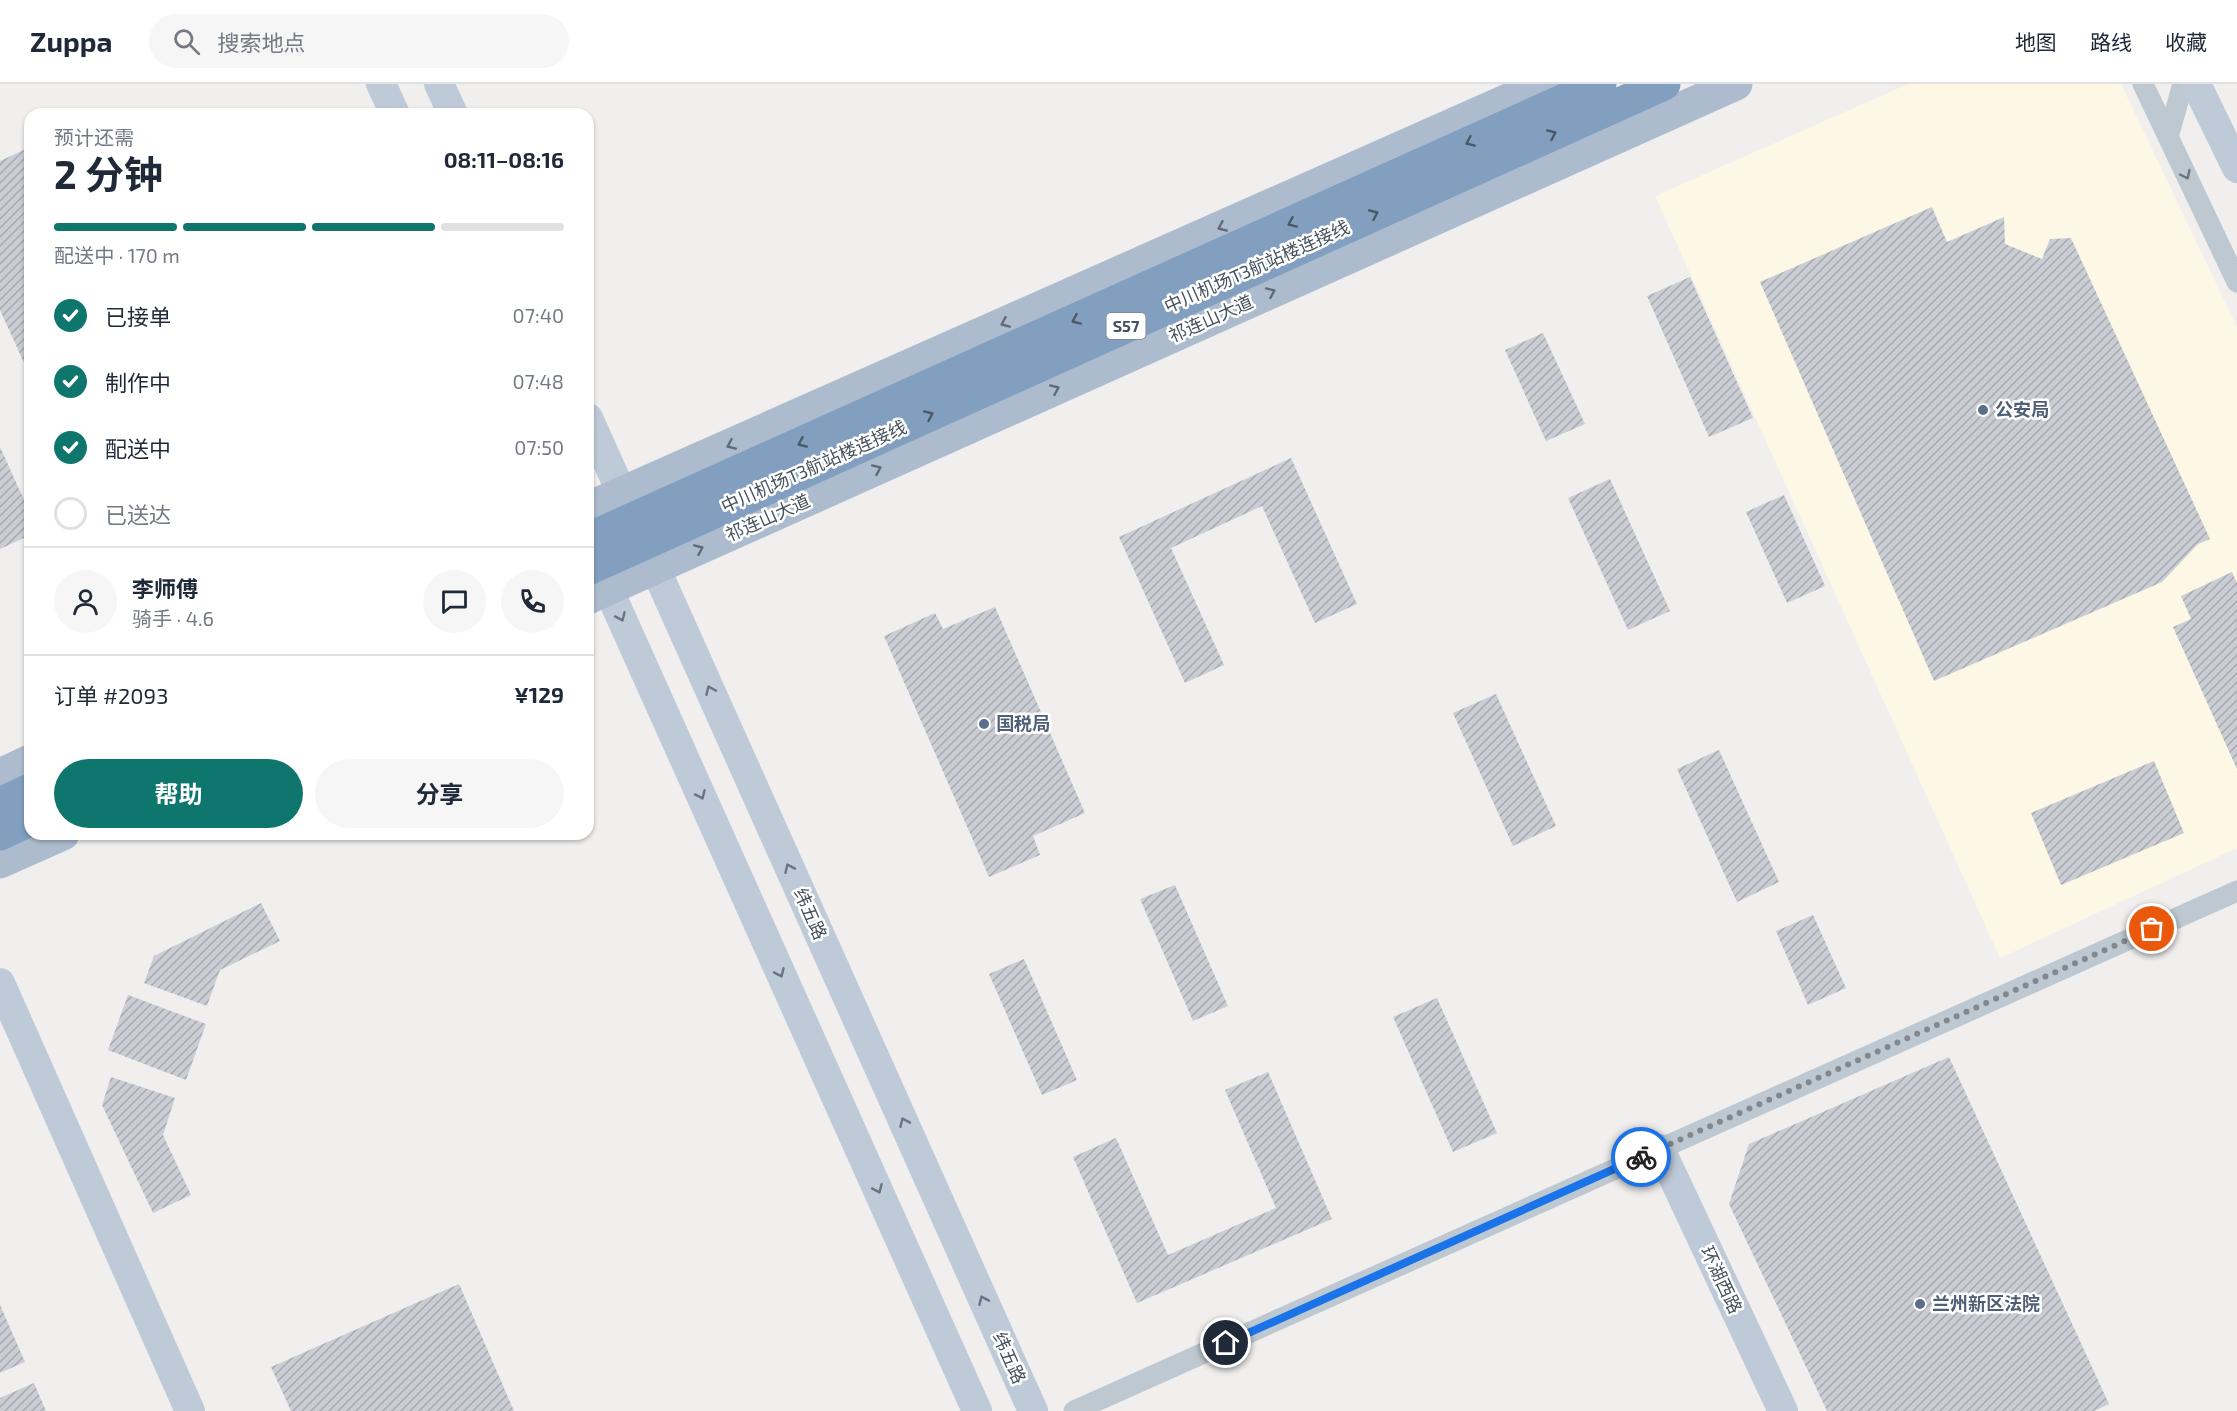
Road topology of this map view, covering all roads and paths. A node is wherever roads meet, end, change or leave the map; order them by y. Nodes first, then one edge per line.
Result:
1 (381, 84) edge
2 (439, 84) edge
3 (1544, 84) edge
4 (1600, 84) edge
5 (1664, 84) edge
6 (1736, 84) edge
7 (2144, 84) edge
8 (2183, 84) edge
9 (2196, 84) edge
10 (392, 108) edge
11 (450, 108) edge
12 (2168, 137) junction
13 (2237, 168) edge
14 (2237, 282) edge
15 (594, 431) edge
16 (622, 493) junction
17 (594, 505) edge
18 (594, 536) edge
19 (655, 568) junction
20 (595, 585) edge
21 (24, 764) edge
22 (0, 775) edge
23 (24, 793) edge
24 (0, 804) edge
25 (24, 823) edge
26 (0, 834) edge
27 (50, 840) edge
28 (0, 862) edge
29 (2237, 891) edge
30 (0, 984) edge
31 (1660, 1149) junction
32 (190, 1411) edge
33 (977, 1411) edge
34 (1033, 1411) edge
35 (1074, 1411) edge
36 (1783, 1411) edge

1 - 10 street
2 - 11 street
3 -> 16 main road
4 -> 18 highway, 中川机场T3航站楼连接线 / S57
20 -> 5 highway, 中川机场T3航站楼连接线 / S57
19 -> 6 main road, 祁连山大道
7 - 12 street
8 - 12 street
9 - 13 street
12 -> 14 street
15 - 16 street, 纬五路
16 - 17 main road
16 - 19 street, 纬五路
19 - 20 main road, 祁连山大道
34 -> 19 street, 纬五路
20 -> 33 street
21 - 22 main road
23 - 24 highway
25 - 26 highway
27 - 28 main road
29 - 31 street
30 - 32 street
31 - 35 street
31 - 36 street, 环湖西路

